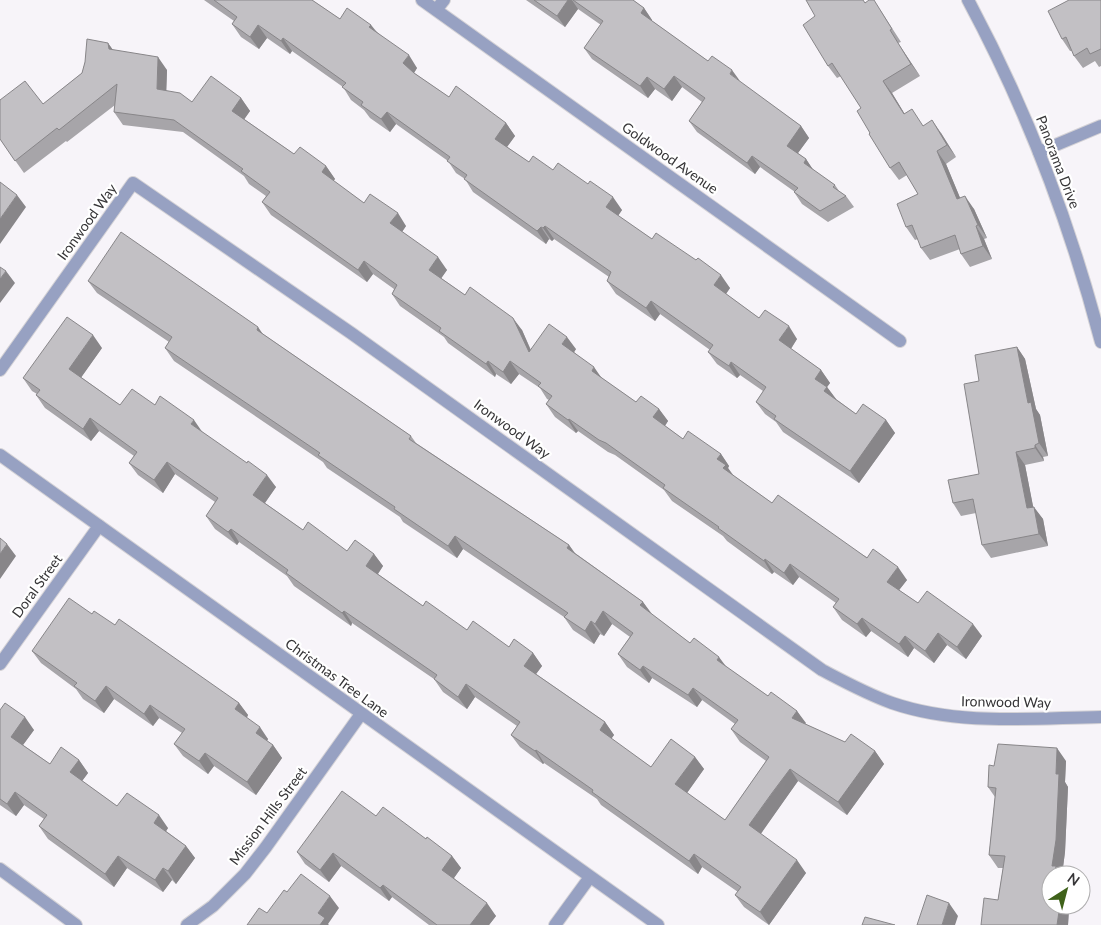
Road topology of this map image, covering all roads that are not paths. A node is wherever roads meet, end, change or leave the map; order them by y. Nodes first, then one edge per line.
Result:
1 (422, 0) edge
2 (968, 0) edge
3 (440, 5) edge
4 (1101, 126) edge
5 (1039, 152) junction
6 (900, 341) dead end
7 (1101, 342) edge
8 (0, 370) edge
9 (0, 455) edge
10 (99, 526) junction
11 (0, 664) edge
12 (361, 714) junction
13 (1101, 717) edge
14 (0, 870) edge
15 (590, 877) junction
16 (76, 925) edge
17 (187, 925) edge
18 (555, 925) edge
19 (658, 925) edge

1 - 3 street, Goldwood Avenue
2 - 5 street, Panorama Drive
3 - 6 street, Goldwood Avenue
4 - 5 street
5 - 7 street, Panorama Drive
8 - 13 street, Ironwood Way
9 - 10 street, Christmas Tree Lane
10 - 11 street, Doral Street
10 - 12 street, Christmas Tree Lane
12 - 15 street, Christmas Tree Lane
12 - 17 street, Mission Hills Street
14 - 16 street
15 - 18 street
15 - 19 street, Christmas Tree Lane

